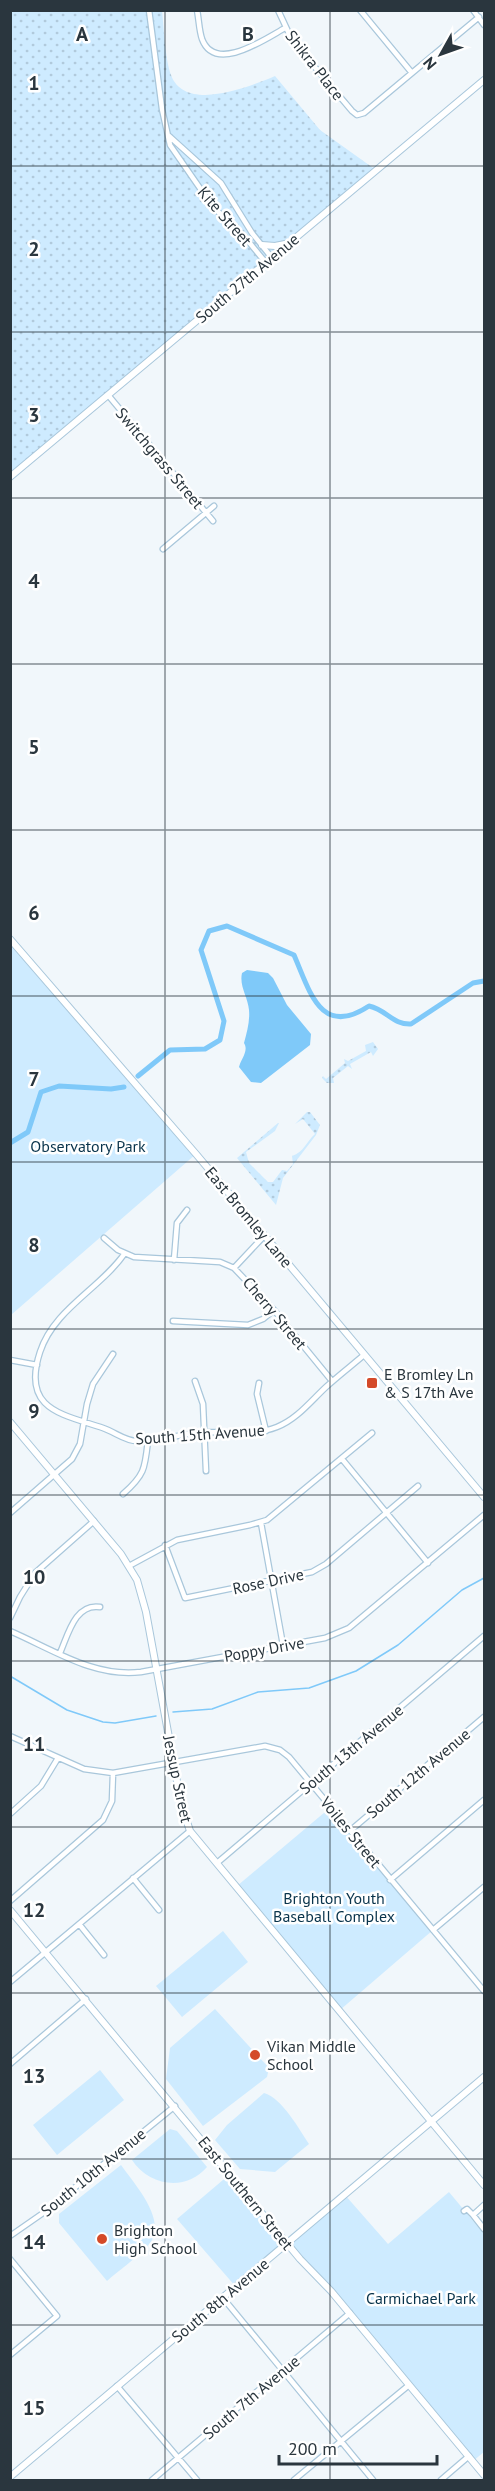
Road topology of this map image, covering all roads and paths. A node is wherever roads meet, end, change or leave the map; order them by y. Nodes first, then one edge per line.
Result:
1 (149, 10) edge
2 (197, 10) edge
3 (278, 10) edge
4 (360, 10) edge
5 (473, 10) edge
6 (478, 17) junction
7 (484, 25) edge
8 (285, 28) junction
9 (412, 73) junction
10 (484, 80) edge
11 (169, 136) junction
12 (291, 243) junction
13 (262, 245) junction
14 (272, 258) junction
15 (266, 263) junction
16 (108, 394) junction
17 (10, 477) edge
18 (214, 506) dead end
19 (207, 513) junction
20 (213, 521) dead end
21 (163, 549) dead end
22 (10, 939) edge
23 (187, 1210) dead end
24 (264, 1236) junction
25 (104, 1238) dead end
26 (125, 1253) junction
27 (174, 1260) junction
28 (234, 1268) junction
29 (274, 1311) junction
30 (173, 1321) dead end
31 (113, 1354) dead end
32 (364, 1355) junction
33 (10, 1360) edge
34 (37, 1365) junction
35 (195, 1381) dead end
36 (332, 1381) junction
37 (259, 1383) dead end
38 (10, 1422) edge
39 (84, 1423) junction
40 (266, 1431) junction
41 (205, 1432) junction
42 (372, 1432) dead end
43 (148, 1440) junction
44 (342, 1458) junction
45 (206, 1471) dead end
46 (56, 1475) junction
47 (418, 1486) dead end
48 (123, 1494) dead end
49 (484, 1497) edge
50 (387, 1512) junction
51 (10, 1513) edge
52 (484, 1515) edge
53 (94, 1521) junction
54 (261, 1523) junction
55 (165, 1545) junction
56 (428, 1563) junction
57 (129, 1566) junction
58 (272, 1582) junction
59 (100, 1607) dead end
60 (10, 1618) edge
61 (10, 1631) edge
62 (484, 1636) edge
63 (283, 1645) junction
64 (60, 1653) junction
65 (156, 1669) junction
66 (484, 1717) edge
67 (10, 1736) edge
68 (58, 1758) junction
69 (173, 1763) junction
70 (113, 1773) junction
71 (311, 1783) junction
72 (484, 1800) edge
73 (10, 1814) edge
74 (351, 1830) junction
75 (190, 1831) junction
76 (217, 1863) junction
77 (133, 1878) junction
78 (390, 1880) junction
79 (484, 1887) edge
80 (10, 1901) edge
81 (10, 1910) edge
82 (159, 1910) dead end
83 (79, 1924) junction
84 (433, 1930) junction
85 (47, 1952) junction
86 (104, 1955) dead end
87 (484, 1980) edge
88 (10, 1982) edge
89 (479, 1984) junction
90 (484, 1991) edge
91 (86, 1999) junction
92 (10, 2064) edge
93 (483, 2081) edge
94 (175, 2106) junction
95 (432, 2122) junction
96 (484, 2185) edge
97 (484, 2205) edge
98 (464, 2211) dead end
99 (473, 2215) junction
100 (484, 2229) edge
101 (10, 2236) edge
102 (287, 2243) junction
103 (10, 2259) edge
104 (223, 2298) junction
105 (350, 2313) junction
106 (10, 2355) edge
107 (282, 2370) junction
108 (409, 2385) junction
109 (117, 2386) junction
110 (341, 2441) junction
111 (469, 2456) junction
112 (178, 2458) junction
113 (11, 2474) edge
114 (484, 2475) edge
115 (18, 2481) edge
116 (152, 2481) edge
117 (197, 2481) edge
118 (294, 2481) edge
119 (374, 2481) edge
120 (441, 2481) edge

1 - 11 street, Kite Street
2 - 8 street
3 - 8 street, Shikra Place
4 - 9 street
5 - 6 street
6 - 7 street
6 - 9 street
8 - 9 street, Shikra Place
10 - 12 street, South 27th Avenue
11 - 13 street, Kite Street
11 - 15 street, Kite Street
12 - 13 street
12 - 14 street, South 27th Avenue
13 - 14 street, Kite Street
14 - 15 street, South 27th Avenue
15 - 16 street, South 27th Avenue
16 - 17 street, South 27th Avenue
16 - 19 street, Switchgrass Street
18 - 19 street
19 - 20 street, Switchgrass Street
19 - 21 street
22 - 24 street, East Bromley Lane
23 - 27 street
24 - 28 street
24 - 32 street, East Bromley Lane
25 - 26 street, Cherry Street
26 - 27 street, Cherry Street
26 - 34 street
27 - 28 street, Cherry Street
28 - 29 street, Cherry Street
29 - 30 street
29 - 36 street, Cherry Street
31 - 39 street
32 - 36 street, South 15th Avenue
32 - 49 street, East Bromley Lane
33 - 34 street
34 - 39 street, South 15th Avenue
35 - 41 street
36 - 40 street, South 15th Avenue
37 - 40 street
38 - 46 street, Jessup Street
39 - 43 street, South 15th Avenue
39 - 46 street
40 - 41 street, South 15th Avenue
41 - 43 street, South 15th Avenue
41 - 45 street
42 - 44 street
43 - 48 street
44 - 50 street
44 - 54 street
46 - 51 street
46 - 53 street, Jessup Street
47 - 50 street, Rose Drive
50 - 56 street
50 - 58 street, Rose Drive
52 - 56 street, Poppy Drive
53 - 57 street, Jessup Street
53 - 60 street
54 - 55 street
54 - 58 street
55 - 57 street
55 - 58 street, Rose Drive
56 - 63 street, Poppy Drive
57 - 65 street, Jessup Street
58 - 63 street
59 - 64 street
61 - 64 street, Poppy Drive
62 - 71 street, South 13th Avenue
63 - 65 street, Poppy Drive
64 - 65 street, Poppy Drive
65 - 69 street, Jessup Street
66 - 74 street, South 12th Avenue
67 - 68 street, Voiles Street
68 - 70 street, Voiles Street
68 - 73 street
69 - 70 street, Voiles Street
69 - 71 street, Voiles Street
69 - 75 street, Jessup Street
70 - 80 street
71 - 74 street, Voiles Street
71 - 76 street, South 13th Avenue
72 - 78 street
74 - 78 street, Voiles Street
75 - 76 street, Jessup Street
75 - 77 street
76 - 95 street, Jessup Street
77 - 82 street
77 - 83 street
78 - 84 street, Voiles Street
79 - 84 street
81 - 85 street, East Southern Street
83 - 85 street
83 - 86 street
84 - 89 street, Voiles Street
85 - 88 street
85 - 91 street, East Southern Street
87 - 89 street
89 - 90 street, Voiles Street
91 - 92 street
91 - 94 street, East Southern Street
93 - 95 street, South 8th Avenue
94 - 101 street, South 10th Avenue
94 - 102 street, East Southern Street
95 - 96 street, Jessup Street
95 - 102 street, South 8th Avenue
97 - 99 street
98 - 99 street
99 - 100 street
102 - 104 street, South 8th Avenue
102 - 105 street, East Southern Street
103 - 106 street
104 - 107 street
104 - 109 street, South 8th Avenue
105 - 107 street, South 7th Avenue
105 - 108 street, East Southern Street
107 - 110 street
107 - 112 street, South 7th Avenue
108 - 110 street
108 - 111 street, East Southern Street
109 - 112 street
109 - 113 street, South 8th Avenue
110 - 118 street
110 - 119 street
111 - 114 street, East Southern Street
111 - 120 street
112 - 116 street, South 7th Avenue
112 - 117 street
113 - 115 street

